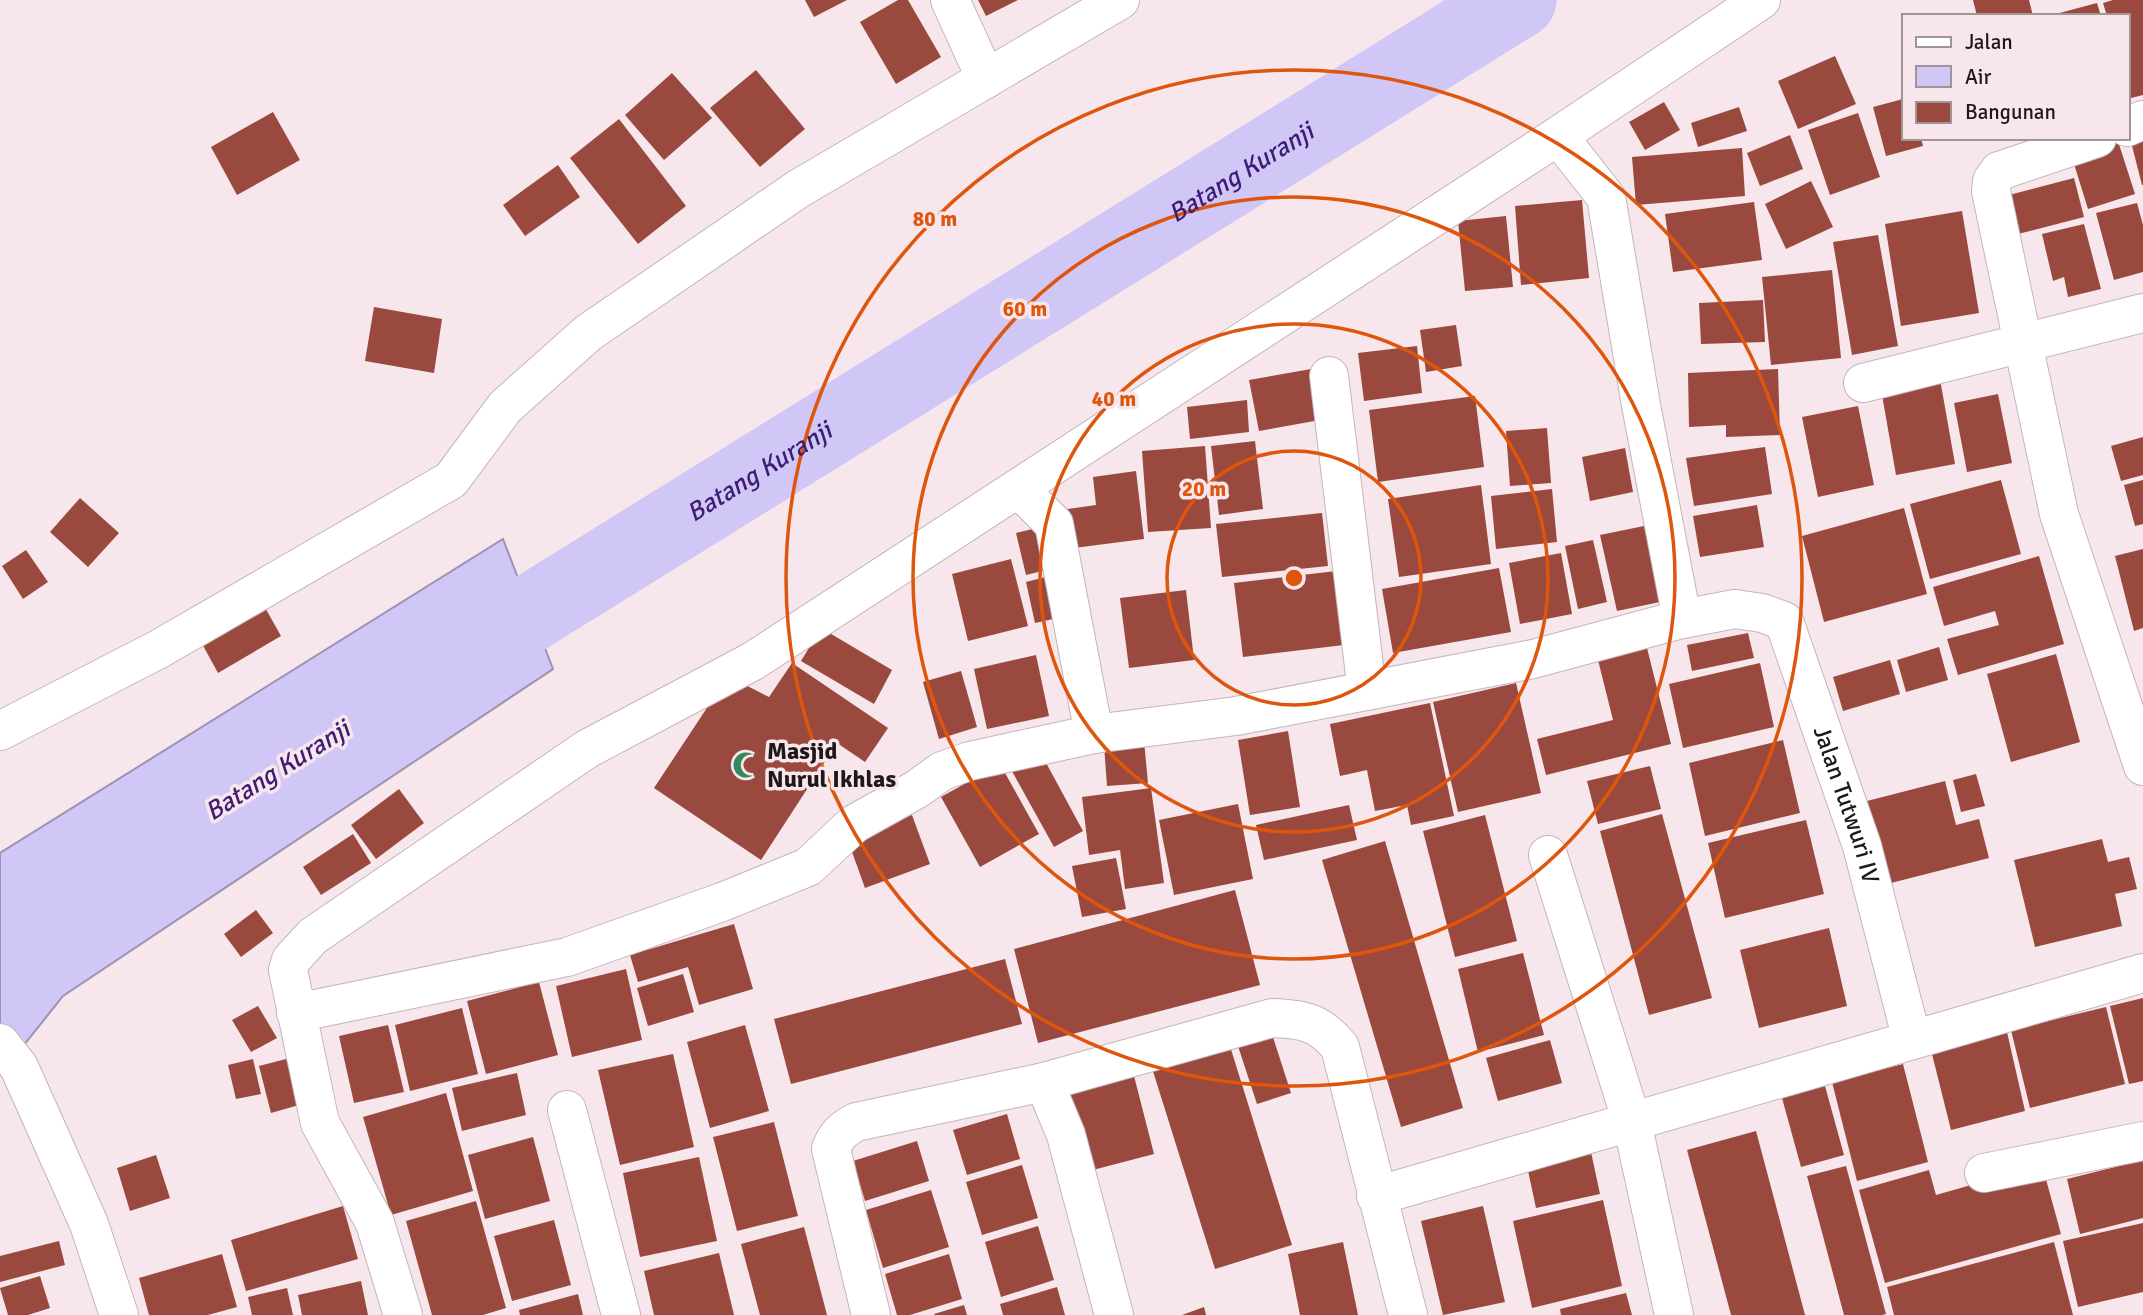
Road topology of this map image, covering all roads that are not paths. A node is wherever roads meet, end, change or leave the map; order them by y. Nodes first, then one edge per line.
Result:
1 (950, 0) edge
2 (1120, 0) edge
3 (1761, 0) edge
4 (986, 79) junction
5 (1558, 136) junction
6 (2091, 140) edge
7 (2143, 313) edge
8 (2024, 342) junction
9 (1329, 376) dead end
10 (1863, 383) dead end
11 (1019, 489) junction
12 (1682, 619) junction
13 (1367, 691) junction
14 (0, 731) edge
15 (1094, 734) junction
16 (2143, 766) edge
17 (1548, 855) dead end
18 (2143, 973) edge
19 (296, 1013) junction
20 (1912, 1040) junction
21 (9, 1055) edge
22 (1044, 1082) junction
23 (567, 1110) dead end
24 (1632, 1122) junction
25 (2143, 1141) edge
26 (1984, 1173) dead end
27 (1376, 1196) junction
28 (119, 1315) edge
29 (403, 1315) edge
30 (621, 1315) edge
31 (871, 1315) edge
32 (1114, 1315) edge
33 (1408, 1315) edge
34 (1674, 1315) edge

1 - 4 street
2 - 4 street
3 - 5 street
4 - 14 street
5 - 11 street
5 - 12 street
6 - 8 street
7 - 8 street
8 - 10 street
8 - 16 street
9 - 13 street
11 - 15 street
11 - 19 street
12 - 13 street
12 - 20 street, Jalan Tutwuri IV
13 - 15 street
15 - 19 street
17 - 24 street
18 - 20 street
19 - 29 street
20 - 24 street
21 - 28 street
22 - 27 street
22 - 31 street
22 - 32 street
23 - 30 street
24 - 27 street
24 - 34 street
25 - 26 street
27 - 33 street

